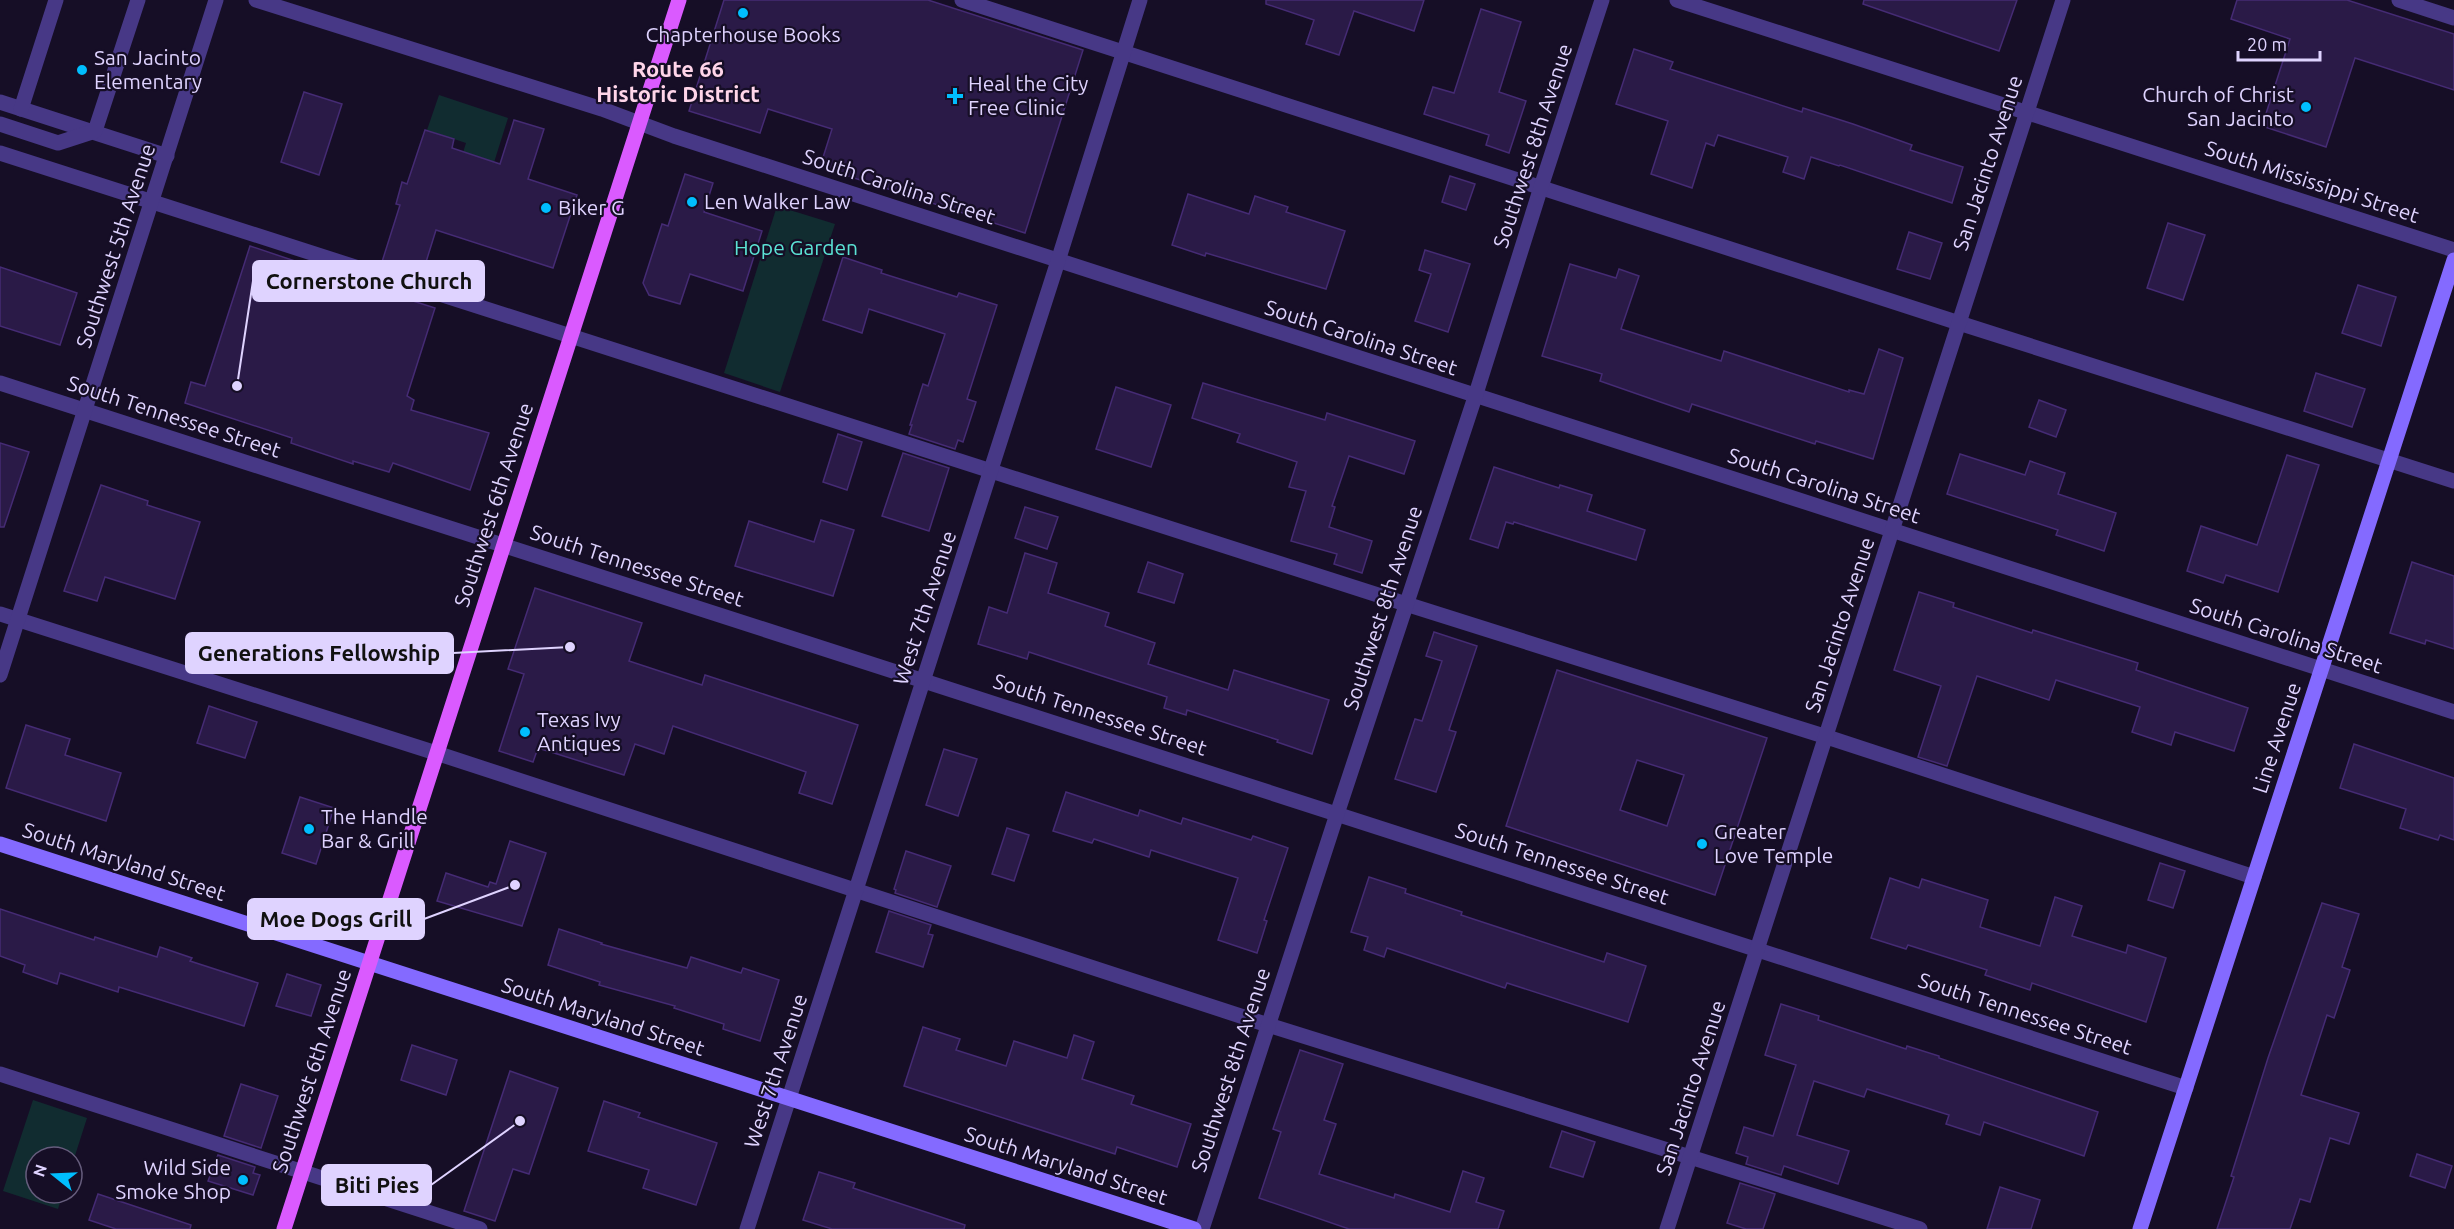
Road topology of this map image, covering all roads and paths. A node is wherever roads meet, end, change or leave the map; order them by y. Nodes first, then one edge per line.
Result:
1 (56, 0) edge
2 (138, 0) edge
3 (216, 0) edge
4 (256, 0) edge
5 (679, 0) edge
6 (962, 0) edge
7 (1140, 0) edge
8 (1602, 0) edge
9 (1677, 0) edge
10 (2063, 0) edge
11 (2399, 0) edge
12 (2454, 18) edge
13 (1123, 53) junction
14 (0, 102) edge
15 (21, 109) junction
16 (2026, 112) junction
17 (639, 123) junction
18 (0, 124) edge
19 (95, 131) junction
20 (0, 153) edge
21 (167, 156) junction
22 (1541, 187) junction
23 (153, 201) junction
24 (2454, 250) edge
25 (2454, 260) edge
26 (1058, 261) junction
27 (1959, 323) junction
28 (571, 336) junction
29 (0, 383) edge
30 (1475, 397) junction
31 (85, 411) junction
32 (2389, 461) junction
33 (990, 471) junction
34 (2454, 481) edge
35 (1892, 530) junction
36 (503, 545) junction
37 (1406, 604) junction
38 (0, 614) edge
39 (18, 620) junction
40 (2322, 669) junction
41 (0, 675) edge
42 (923, 681) junction
43 (2454, 712) edge
44 (1827, 737) junction
45 (436, 753) junction
46 (1337, 814) junction
47 (0, 844) edge
48 (2254, 877) junction
49 (856, 891) junction
50 (1758, 950) junction
51 (369, 963) junction
52 (1268, 1025) junction
53 (0, 1074) edge
54 (2186, 1088) junction
55 (789, 1098) junction
56 (1691, 1156) junction
57 (302, 1173) junction
58 (284, 1229) edge
59 (480, 1229) edge
60 (747, 1229) edge
61 (1194, 1229) edge
62 (1202, 1229) edge
63 (1667, 1229) edge
64 (1920, 1229) edge
65 (2140, 1229) edge

1 - 15 street
2 - 19 street
3 - 21 street, Southwest 5th Avenue
4 - 17 street, South Carolina Street
5 - 17 main road, Southwest 6th Avenue
6 - 13 street
7 - 13 street, West 7th Avenue
8 - 22 street, Southwest 8th Avenue
9 - 16 street, South Mississippi Street
10 - 16 street, San Jacinto Avenue
11 - 12 street
13 - 22 street
13 - 26 street, West 7th Avenue
14 - 15 street
15 - 19 street
16 - 24 street, South Mississippi Street
16 - 27 street, San Jacinto Avenue
17 - 26 street, South Carolina Street
17 - 28 main road, Southwest 6th Avenue
18 - 19 street
19 - 21 street
20 - 23 street
21 - 23 street, Southwest 5th Avenue
22 - 27 street
22 - 30 street, Southwest 8th Avenue
23 - 28 street
23 - 31 street, Southwest 5th Avenue
25 - 32 street, Line Avenue
26 - 30 street, South Carolina Street
26 - 33 street, West 7th Avenue
27 - 32 street
27 - 35 street, San Jacinto Avenue
28 - 33 street
28 - 36 main road, Southwest 6th Avenue
29 - 31 street, South Tennessee Street
30 - 35 street, South Carolina Street
30 - 37 street, Southwest 8th Avenue
31 - 36 street, South Tennessee Street
31 - 39 street, Southwest 5th Avenue
32 - 34 street
32 - 40 street, Line Avenue
33 - 37 street
33 - 42 street, West 7th Avenue
35 - 40 street, South Carolina Street
35 - 44 street, San Jacinto Avenue
36 - 42 street, South Tennessee Street
36 - 45 main road, Southwest 6th Avenue
37 - 44 street
37 - 46 street, Southwest 8th Avenue
38 - 39 street
39 - 41 street, Southwest 5th Avenue
39 - 45 street
40 - 43 street, South Carolina Street
40 - 48 street, Line Avenue
42 - 46 street, South Tennessee Street
42 - 49 street, West 7th Avenue
44 - 48 street
44 - 50 street, San Jacinto Avenue
45 - 49 street
45 - 51 main road, Southwest 6th Avenue
46 - 50 street, South Tennessee Street
46 - 52 street, Southwest 8th Avenue
47 - 51 street, South Maryland Street
48 - 54 street, Line Avenue
49 - 52 street
49 - 55 street, West 7th Avenue
50 - 54 street, South Tennessee Street
50 - 56 street, San Jacinto Avenue
51 - 55 street, South Maryland Street
51 - 57 main road, Southwest 6th Avenue
52 - 56 street
52 - 62 street, Southwest 8th Avenue
53 - 57 street
54 - 65 street, Line Avenue
55 - 60 street, West 7th Avenue
55 - 61 street, South Maryland Street
56 - 63 street, San Jacinto Avenue
56 - 64 street
57 - 58 main road, Southwest 6th Avenue
57 - 59 street

